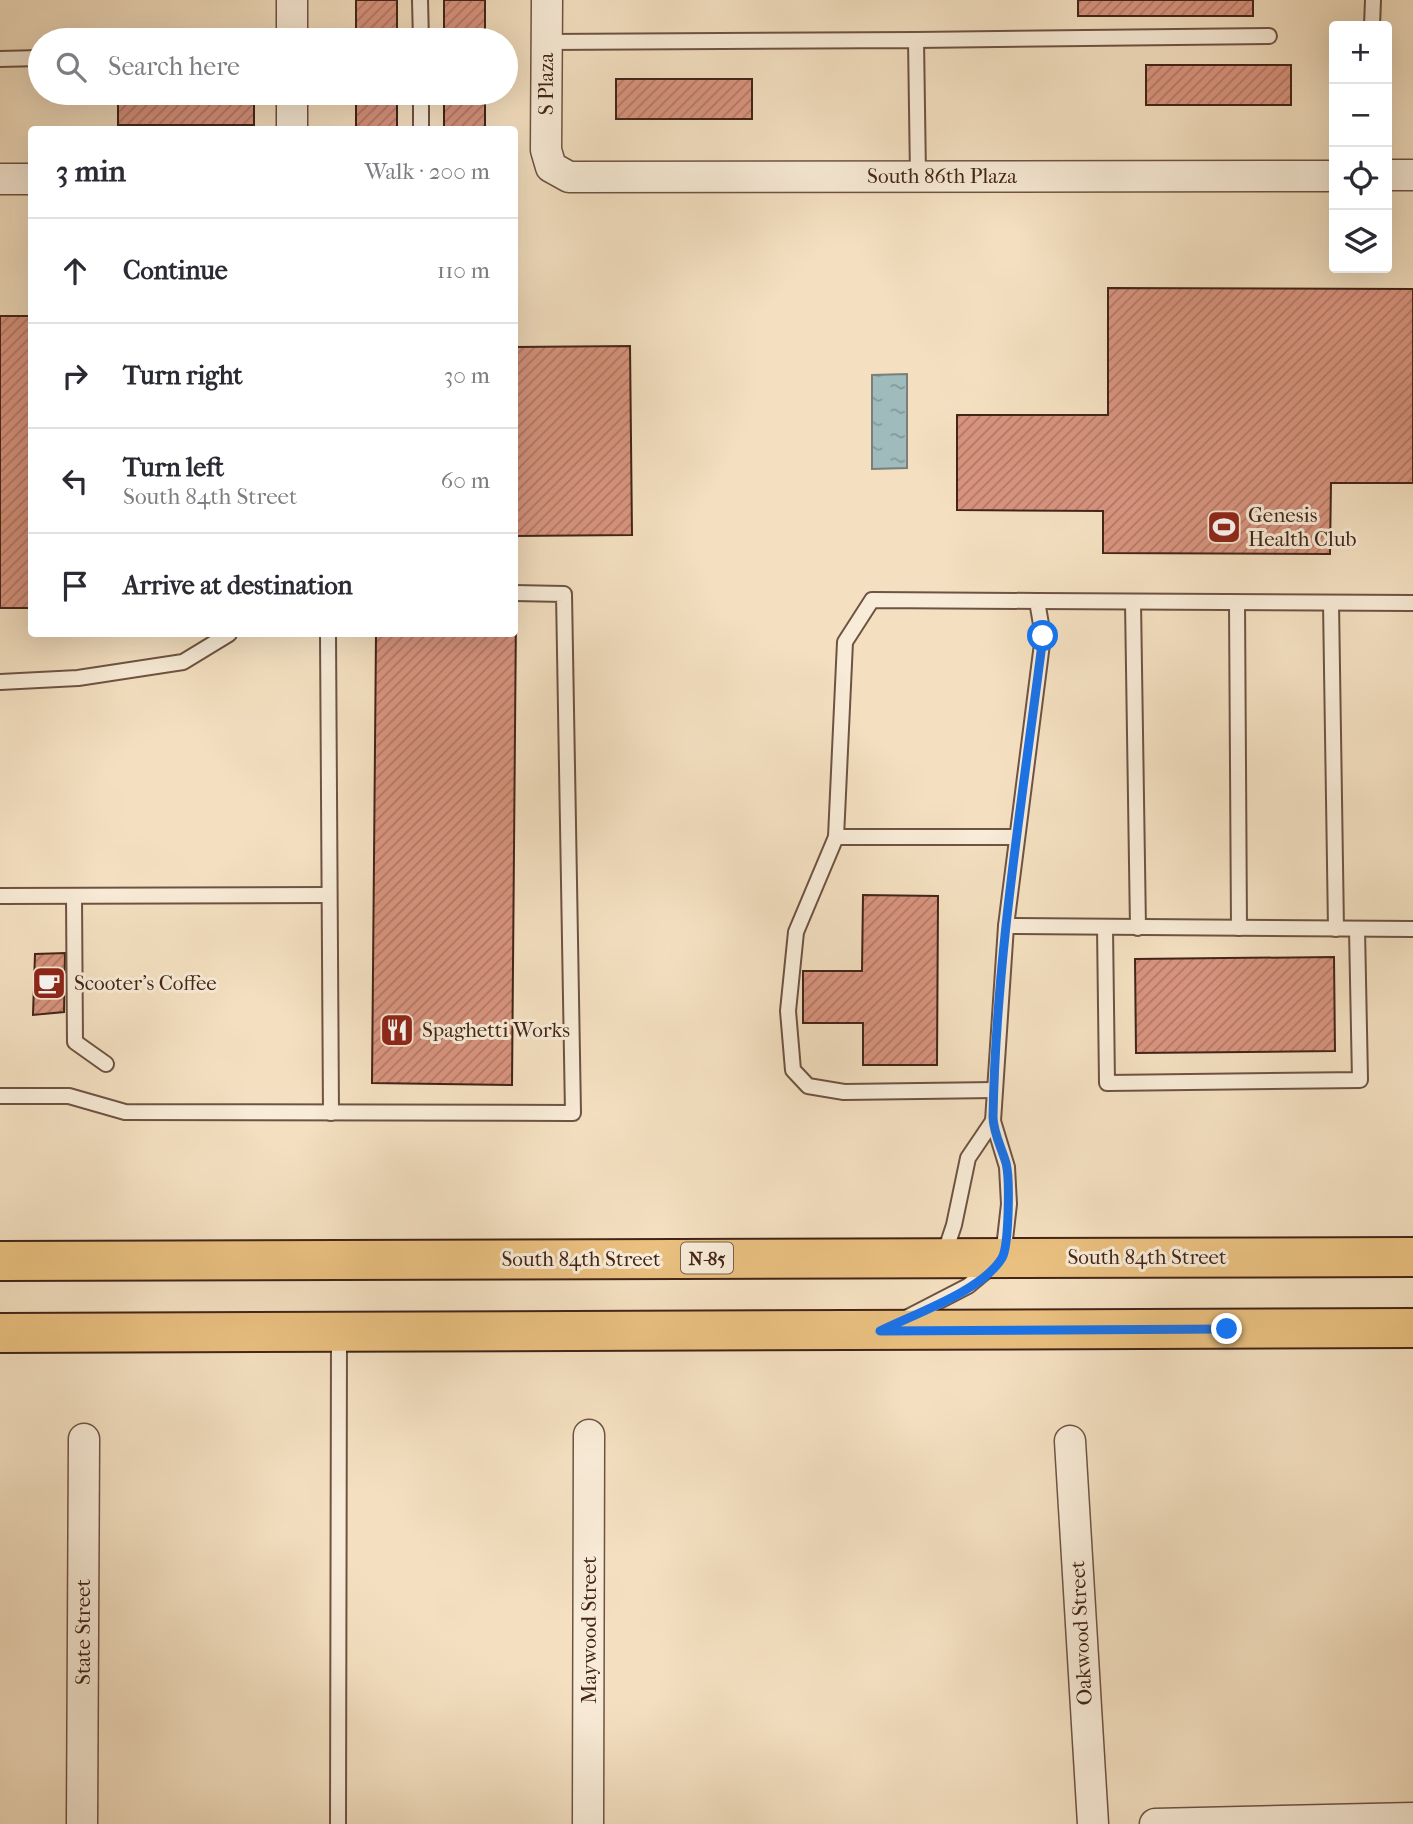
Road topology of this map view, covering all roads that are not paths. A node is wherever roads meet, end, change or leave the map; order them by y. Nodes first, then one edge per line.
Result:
1 (292, 0) edge
2 (420, 0) edge
3 (547, 0) edge
4 (1373, 0) edge
5 (1372, 21) edge
6 (292, 28) edge
7 (421, 28) edge
8 (1269, 37) dead end
9 (916, 40) junction
10 (547, 42) junction
11 (28, 58) edge
12 (0, 59) edge
13 (292, 105) edge
14 (421, 105) edge
15 (292, 126) edge
16 (421, 126) edge
17 (551, 167) joint
18 (918, 176) junction
19 (1329, 176) edge
20 (1392, 176) edge
21 (1413, 176) edge
22 (0, 179) edge
23 (28, 179) edge
24 (518, 593) edge
25 (1037, 601) junction
26 (1133, 602) junction
27 (1237, 603) junction
28 (1331, 603) junction
29 (1413, 604) edge
30 (224, 637) edge
31 (328, 637) edge
32 (0, 682) edge
33 (836, 837) junction
34 (1017, 837) junction
35 (329, 895) junction
36 (0, 896) edge
37 (75, 896) junction
38 (1006, 926) junction
39 (1105, 927) junction
40 (1138, 928) junction
41 (1239, 928) junction
42 (1336, 929) junction
43 (1357, 929) junction
44 (1413, 929) edge
45 (106, 1064) dead end
46 (995, 1090) junction
47 (0, 1096) edge
48 (331, 1113) junction
49 (993, 1121) junction
50 (1003, 1257) junction
51 (1413, 1257) edge
52 (943, 1259) junction
53 (0, 1261) edge
54 (1413, 1328) edge
55 (880, 1331) junction
56 (0, 1333) edge
57 (339, 1334) junction
58 (589, 1435) dead end
59 (84, 1439) dead end
60 (1070, 1441) dead end
61 (1413, 1818) edge
62 (1350, 1822) edge
63 (82, 1824) edge
64 (338, 1824) edge
65 (589, 1824) edge
66 (1093, 1824) edge
67 (1154, 1824) edge

1 - 6 street
2 - 7 lane
3 - 10 street, S Plaza
4 - 5 lane
8 - 9 lane
9 - 10 lane
9 - 18 lane
10 - 17 street, S Plaza
11 - 12 lane
13 - 15 street
14 - 16 lane
17 - 18 street, South 86th Plaza
18 - 19 street, South 86th Plaza
20 - 21 street
22 - 23 street
24 - 48 lane
25 - 26 lane
25 - 33 lane
25 - 34 lane
26 - 27 lane
26 - 40 lane
27 - 28 lane
27 - 41 lane
28 - 29 lane
28 - 42 lane
30 - 32 lane
31 - 35 lane
33 - 34 lane
33 - 46 lane
34 - 38 lane
35 - 37 lane
35 - 48 lane
36 - 37 lane
37 - 45 lane
38 - 39 lane
38 - 46 lane
39 - 40 lane
39 - 43 lane
40 - 41 lane
41 - 42 lane
42 - 43 lane
43 - 44 lane
46 - 49 lane
47 - 48 lane
49 - 50 lane
49 - 52 lane
50 - 51 main road, South 84th Street / N-85
50 - 52 main road, South 84th Street / N-85
50 - 55 lane
52 - 53 main road, South 84th Street / N-85
54 - 55 main road
55 - 57 main road
56 - 57 main road
57 - 64 lane
58 - 65 street, Maywood Street
59 - 63 street, State Street
60 - 66 street, Oakwood Street
61 - 62 street
62 - 67 street

